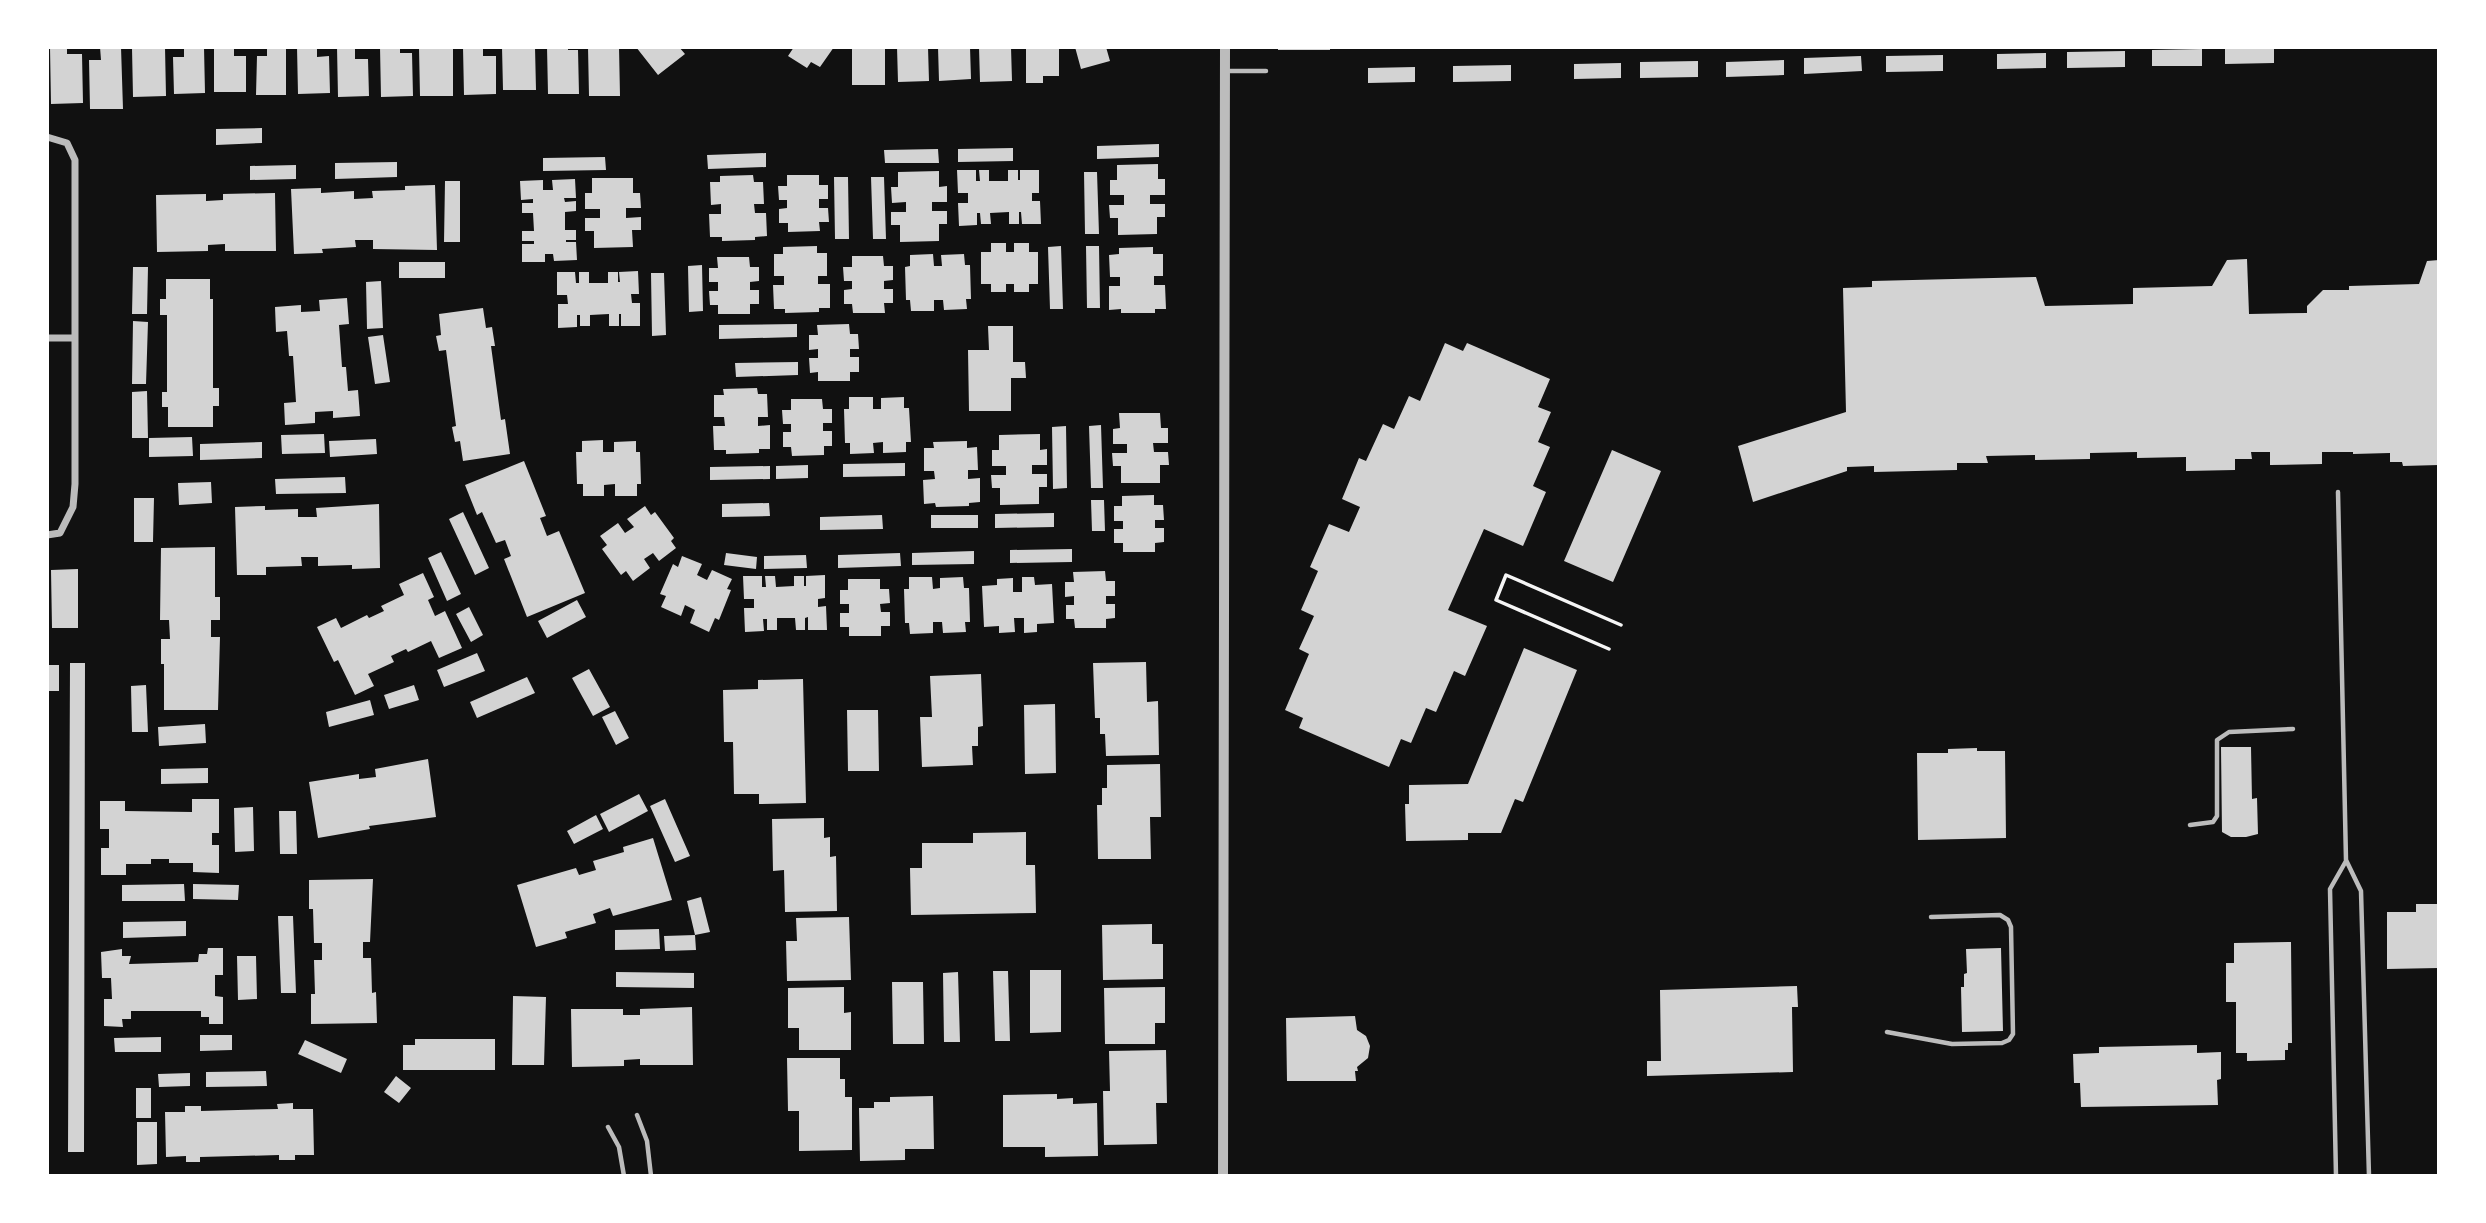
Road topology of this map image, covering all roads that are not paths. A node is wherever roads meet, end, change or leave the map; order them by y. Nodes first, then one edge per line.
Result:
1 (1225, 47) edge
2 (1225, 71) junction
3 (1266, 71) dead end
4 (47, 137) edge
5 (47, 338) edge
6 (73, 338) junction
7 (2338, 492) dead end
8 (47, 535) edge
9 (2293, 729) dead end
10 (2190, 825) dead end
11 (2346, 860) junction
12 (1931, 917) dead end
13 (1887, 1032) dead end
14 (638, 1115) dead end
15 (608, 1127) dead end
16 (624, 1176) edge
17 (651, 1176) edge
18 (1223, 1176) edge
19 (2336, 1176) edge
20 (2369, 1176) edge

1 - 2 street
2 - 3 lane
2 - 18 street
4 - 6 street
5 - 6 street
6 - 8 street
7 - 11 lane
9 - 10 lane
11 - 19 lane
11 - 20 lane
12 - 13 lane
14 - 17 lane
15 - 16 lane

